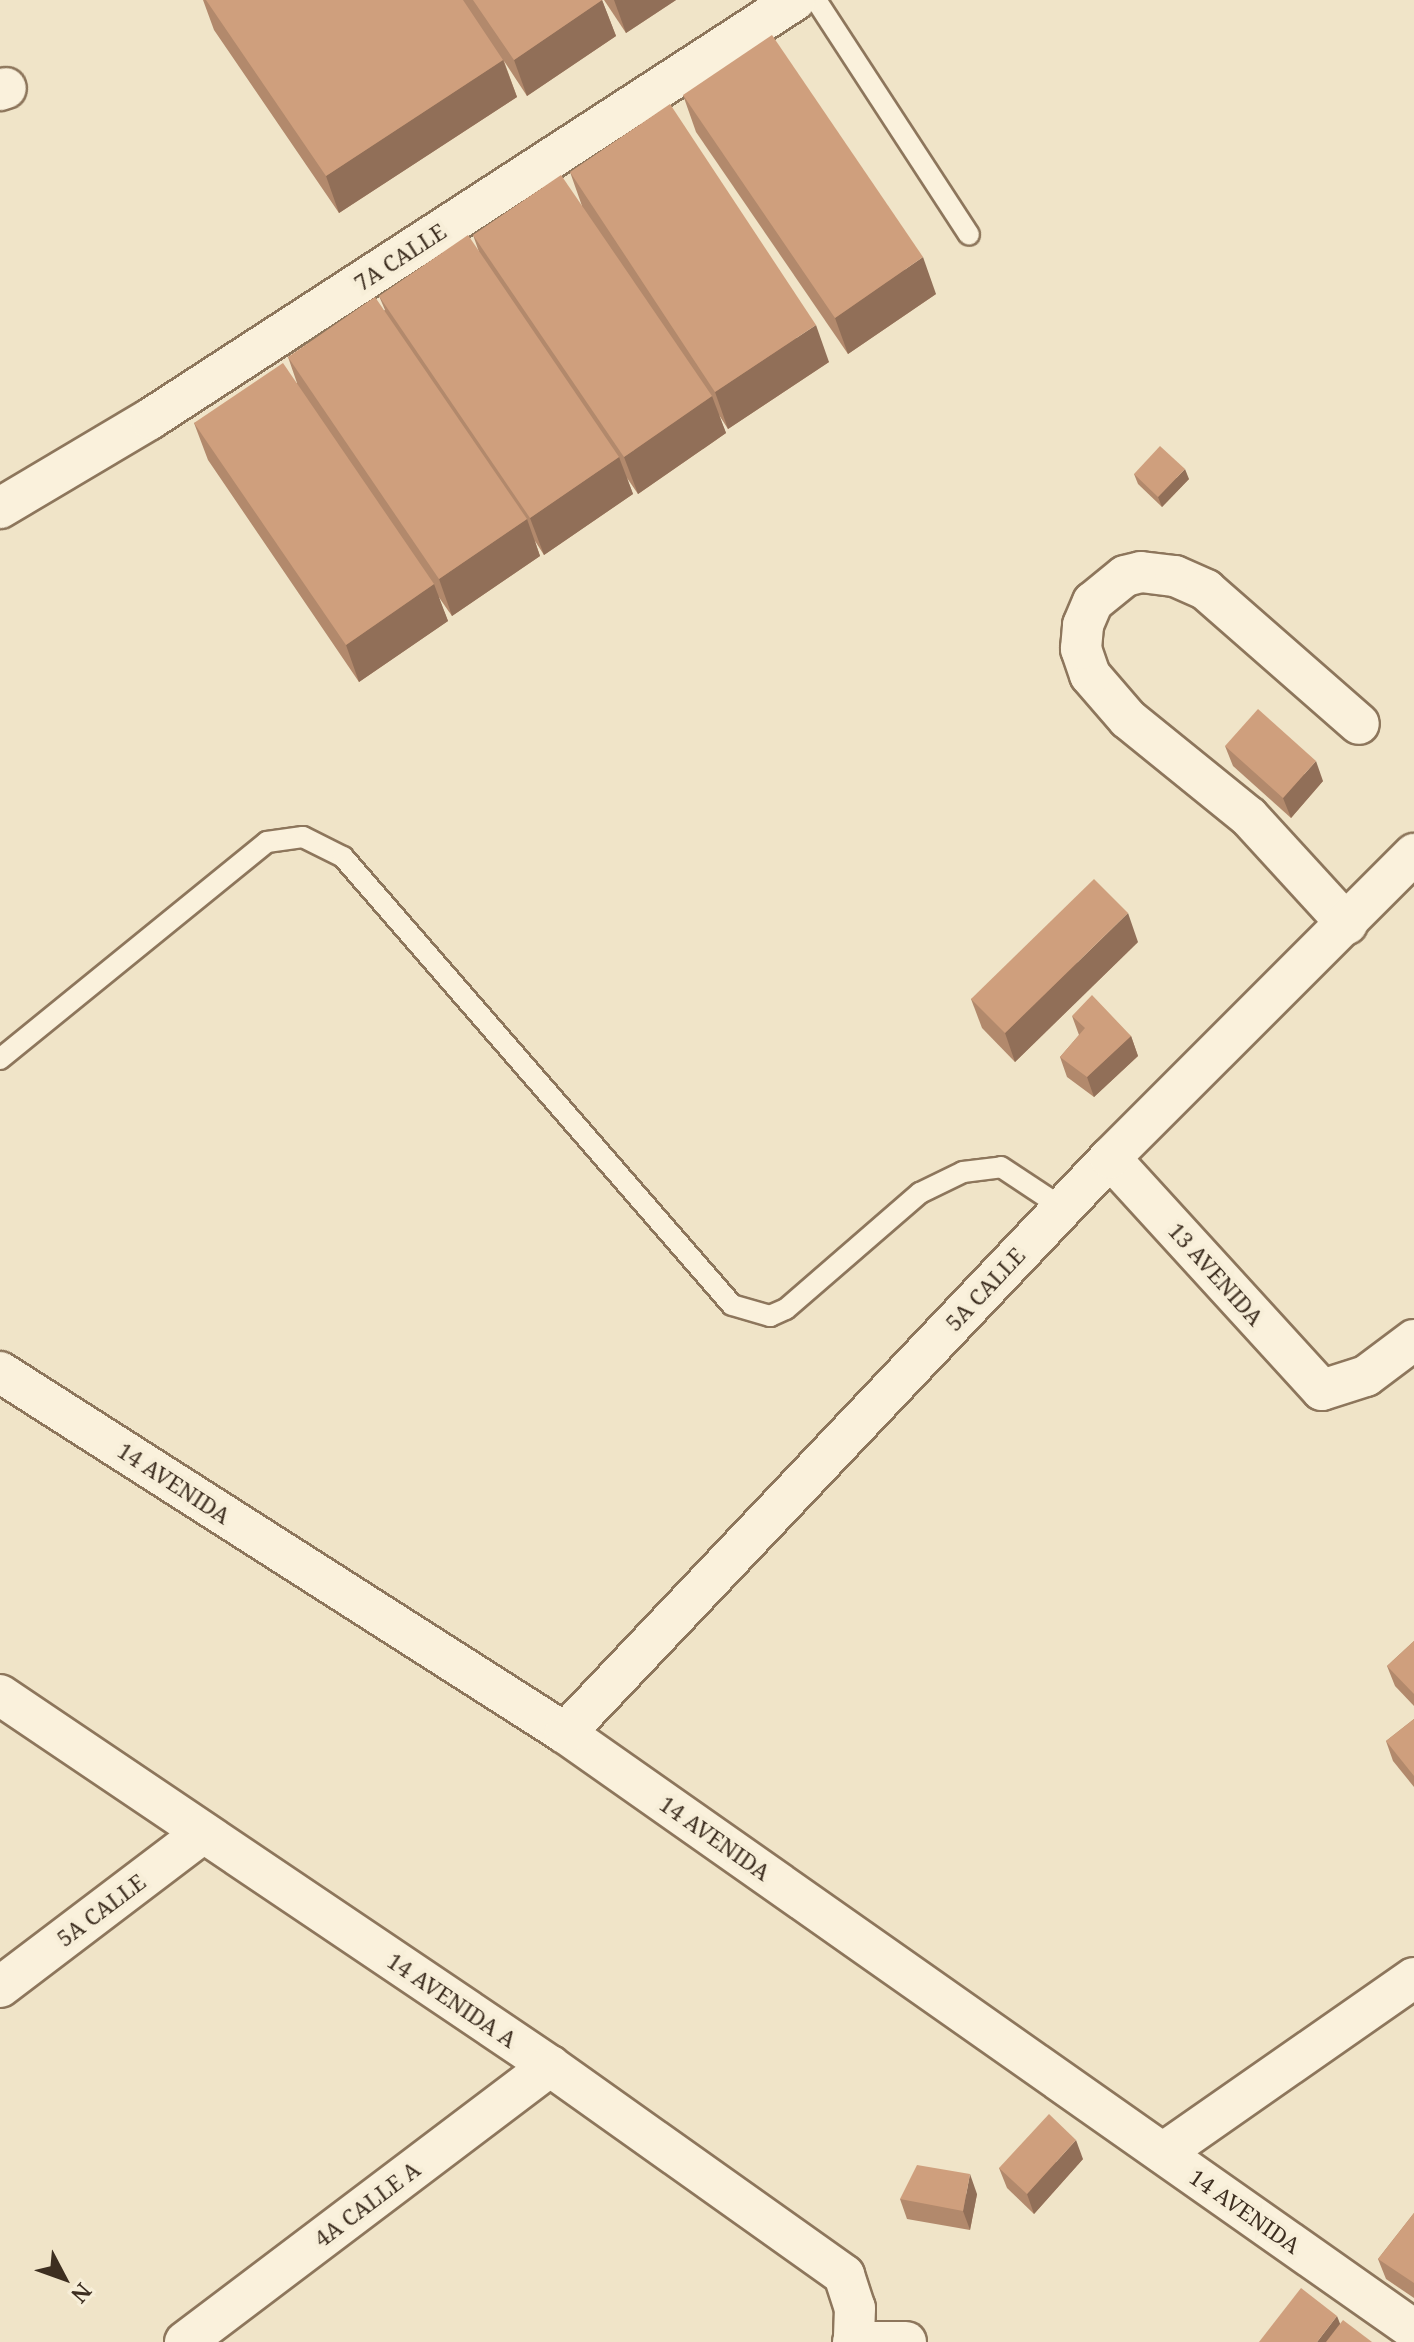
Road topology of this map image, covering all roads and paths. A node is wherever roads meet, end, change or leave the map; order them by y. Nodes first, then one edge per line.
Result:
1 (795, 0) edge
2 (816, 0) edge
3 (969, 235) dead end
4 (0, 508) edge
5 (1359, 724) dead end
6 (1414, 854) edge
7 (1347, 924) junction
8 (0, 1059) edge
9 (1110, 1158) junction
10 (1063, 1208) junction
11 (1414, 1340) edge
12 (0, 1372) edge
13 (0, 1695) edge
14 (565, 1733) junction
15 (203, 1833) junction
16 (1414, 1978) edge
17 (0, 1987) edge
18 (550, 2066) junction
19 (1163, 2153) junction
20 (1414, 2330) edge
21 (853, 2341) edge
22 (185, 2342) edge
23 (906, 2342) edge

1 - 4 street, 7A CALLE
2 - 3 lane
5 - 7 street
6 - 7 street, 5A CALLE
7 - 9 street, 5A CALLE
8 - 10 lane
9 - 10 street, 5A CALLE
9 - 11 street, 13 AVENIDA
10 - 14 street, 5A CALLE
12 - 14 street, 14 AVENIDA
13 - 15 street, 14 AVENIDA A
14 - 19 street, 14 AVENIDA
15 - 17 street, 5A CALLE
15 - 18 street, 14 AVENIDA A
16 - 19 street
18 - 21 street, 14 AVENIDA A
18 - 22 street, 4A CALLE A
19 - 20 street, 14 AVENIDA
21 - 23 street

